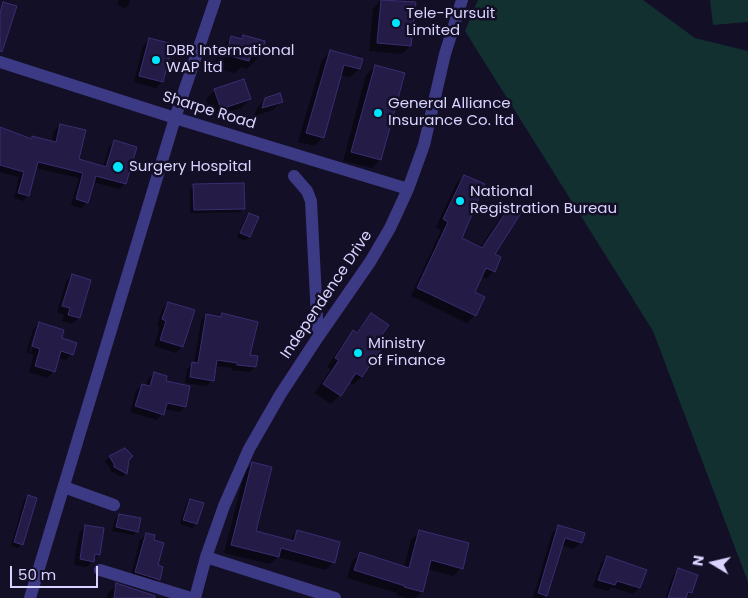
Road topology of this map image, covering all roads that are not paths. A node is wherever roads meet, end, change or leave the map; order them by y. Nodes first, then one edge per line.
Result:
1 (215, 0) edge
2 (462, 0) edge
3 (0, 62) edge
4 (176, 118) junction
5 (294, 176) dead end
6 (408, 189) junction
7 (318, 337) junction
8 (64, 487) junction
9 (114, 505) dead end
10 (206, 557) junction
11 (100, 570) dead end
12 (30, 598) edge
13 (191, 598) edge
14 (195, 598) edge
15 (335, 598) edge

1 - 4 street
2 - 6 street, Independence Drive
3 - 4 street, Sharpe Road
4 - 6 street, Sharpe Road
4 - 8 street
5 - 7 street
6 - 7 street, Independence Drive
7 - 10 street, Independence Drive
8 - 9 street
8 - 12 street
10 - 14 street, Independence Drive
10 - 15 street
11 - 13 street

